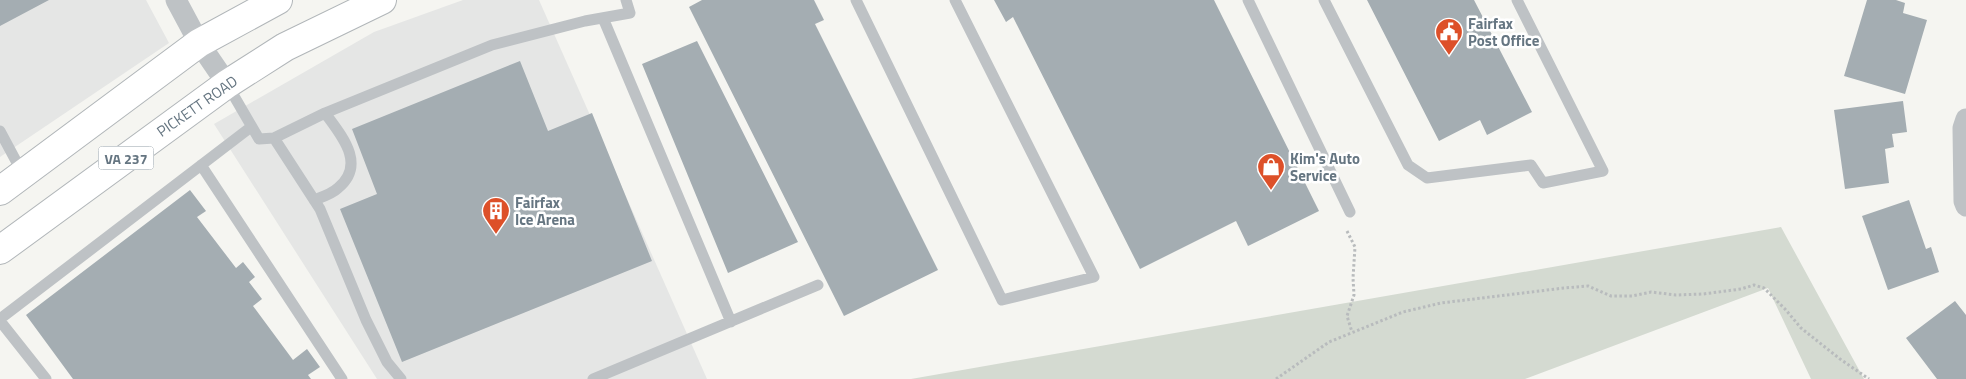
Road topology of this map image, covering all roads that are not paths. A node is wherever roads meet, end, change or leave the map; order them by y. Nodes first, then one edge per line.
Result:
1 (176, 0) edge
2 (278, 0) edge
3 (382, 0) edge
4 (626, 0) edge
5 (856, 0) edge
6 (955, 0) edge
7 (1248, 0) edge
8 (1324, 0) edge
9 (1517, 0) edge
10 (603, 18) junction
11 (198, 43) junction
12 (227, 84) junction
13 (326, 113) junction
14 (1966, 119) edge
15 (251, 127) junction
16 (0, 131) edge
17 (274, 138) junction
18 (201, 165) junction
19 (23, 174) junction
20 (0, 191) edge
21 (314, 200) junction
22 (1966, 206) edge
23 (1350, 212) road end
24 (0, 250) edge
25 (818, 285) dead end
26 (0, 320) edge
27 (731, 322) junction
28 (46, 379) edge
29 (342, 379) edge
30 (401, 379) edge
31 (593, 379) edge

1 - 11 street
2 - 11 main road
3 - 12 main road, PICKETT ROAD / VA 237
4 - 10 lane
5 - 6 lane
7 - 23 lane
8 - 9 lane
10 - 13 lane
10 - 27 lane
11 - 12 street
11 - 19 main road
12 - 15 lane
12 - 24 main road, PICKETT ROAD / VA 237
13 - 17 lane
13 - 21 lane
14 - 22 street
15 - 17 lane
15 - 18 lane
16 - 19 lane
17 - 21 lane
18 - 26 lane
18 - 29 lane
19 - 20 main road
21 - 30 lane
25 - 27 lane
26 - 28 lane
27 - 31 lane

